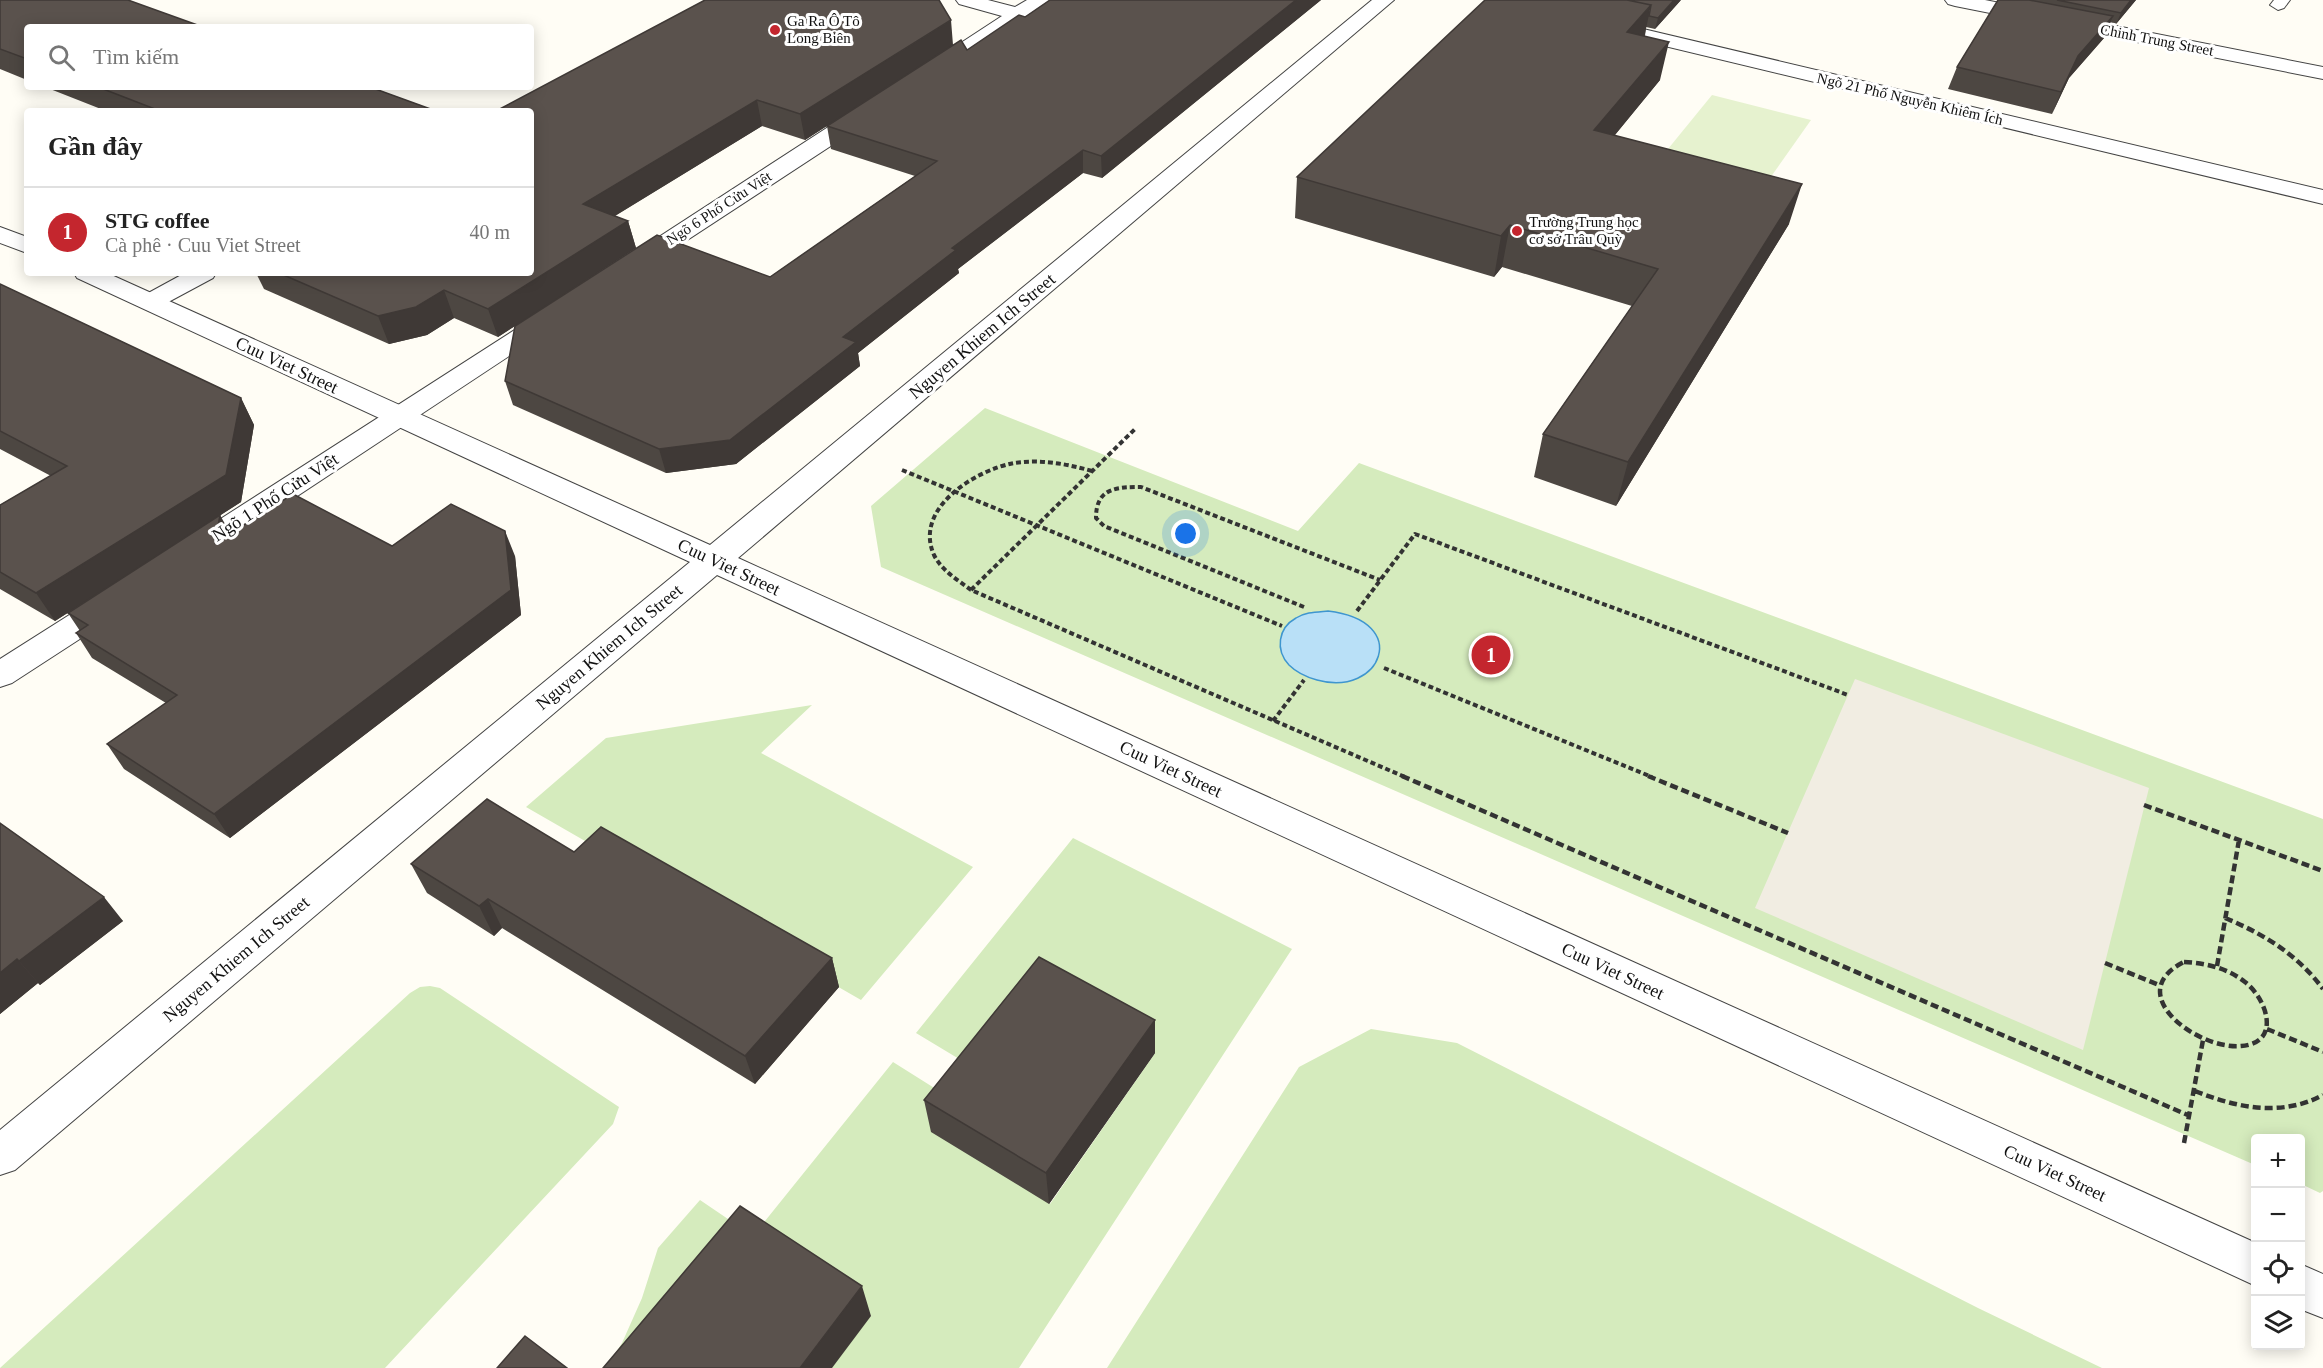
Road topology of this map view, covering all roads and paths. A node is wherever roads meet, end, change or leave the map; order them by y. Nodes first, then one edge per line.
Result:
1 (966, 0) edge
2 (1040, 0) edge
3 (1383, 0) edge
4 (1955, 0) edge
5 (1018, 14) junction
6 (1578, 19) edge
7 (2323, 73) edge
8 (910, 84) edge
9 (890, 97) edge
10 (2323, 197) edge
11 (0, 234) edge
12 (24, 245) edge
13 (617, 275) edge
14 (93, 276) edge
15 (198, 276) edge
16 (150, 302) junction
17 (567, 307) edge
18 (399, 416) junction
19 (1135, 429) dead end
20 (902, 470) dead end
21 (1092, 471) junction
22 (954, 491) junction
23 (1037, 525) junction
24 (713, 560) junction
25 (168, 566) edge
26 (1380, 580) junction
27 (138, 586) edge
28 (971, 590) junction
29 (1305, 607) dead end
30 (1357, 611) dead end
31 (1282, 626) dead end
32 (1384, 668) dead end
33 (2, 672) edge
34 (1304, 680) dead end
35 (1848, 695) dead end
36 (1273, 721) junction
37 (2144, 805) dead end
38 (1788, 833) dead end
39 (2239, 840) junction
40 (2323, 872) edge
41 (2225, 918) junction
42 (2105, 963) dead end
43 (2217, 966) junction
44 (2160, 985) junction
45 (2323, 989) edge
46 (2267, 1029) junction
47 (2203, 1040) junction
48 (2323, 1052) edge
49 (2195, 1091) junction
50 (2323, 1095) edge
51 (2190, 1116) junction
52 (2184, 1143) dead end
53 (0, 1156) edge
54 (2251, 1263) edge
55 (2305, 1288) edge
56 (2323, 1296) edge

1 - 5 street
2 - 5 street
3 - 24 street, Nguyen Khiem Ich Street
4 - 7 street, Chinh Trung Street
5 - 8 street
6 - 10 street, Ngõ 21 Phố Nguyễn Khiêm Ích
9 - 13 street, Ngõ 6 Phố Cửu Việt
11 - 12 street
14 - 16 street, Cuu Viet Street
15 - 16 street
16 - 18 street, Cuu Viet Street
17 - 18 street
18 - 24 street, Cuu Viet Street
18 - 25 street, Ngõ 1 Phố Cửu Việt
19 - 21 path
20 - 22 path
21 - 22 path
21 - 23 path
22 - 23 path
22 - 28 path
23 - 28 path
23 - 31 path
24 - 53 street, Nguyen Khiem Ich Street
24 - 54 street, Cuu Viet Street
26 - 29 path
26 - 30 path
26 - 35 path
27 - 33 street
28 - 36 path
32 - 38 path
34 - 36 path
36 - 51 path
37 - 39 path
39 - 40 path
39 - 41 path
41 - 43 path
41 - 45 path
42 - 44 path
43 - 44 path
43 - 46 path
44 - 47 path
46 - 47 path
46 - 48 path
47 - 49 path
49 - 50 path
49 - 51 path
51 - 52 path
55 - 56 street

